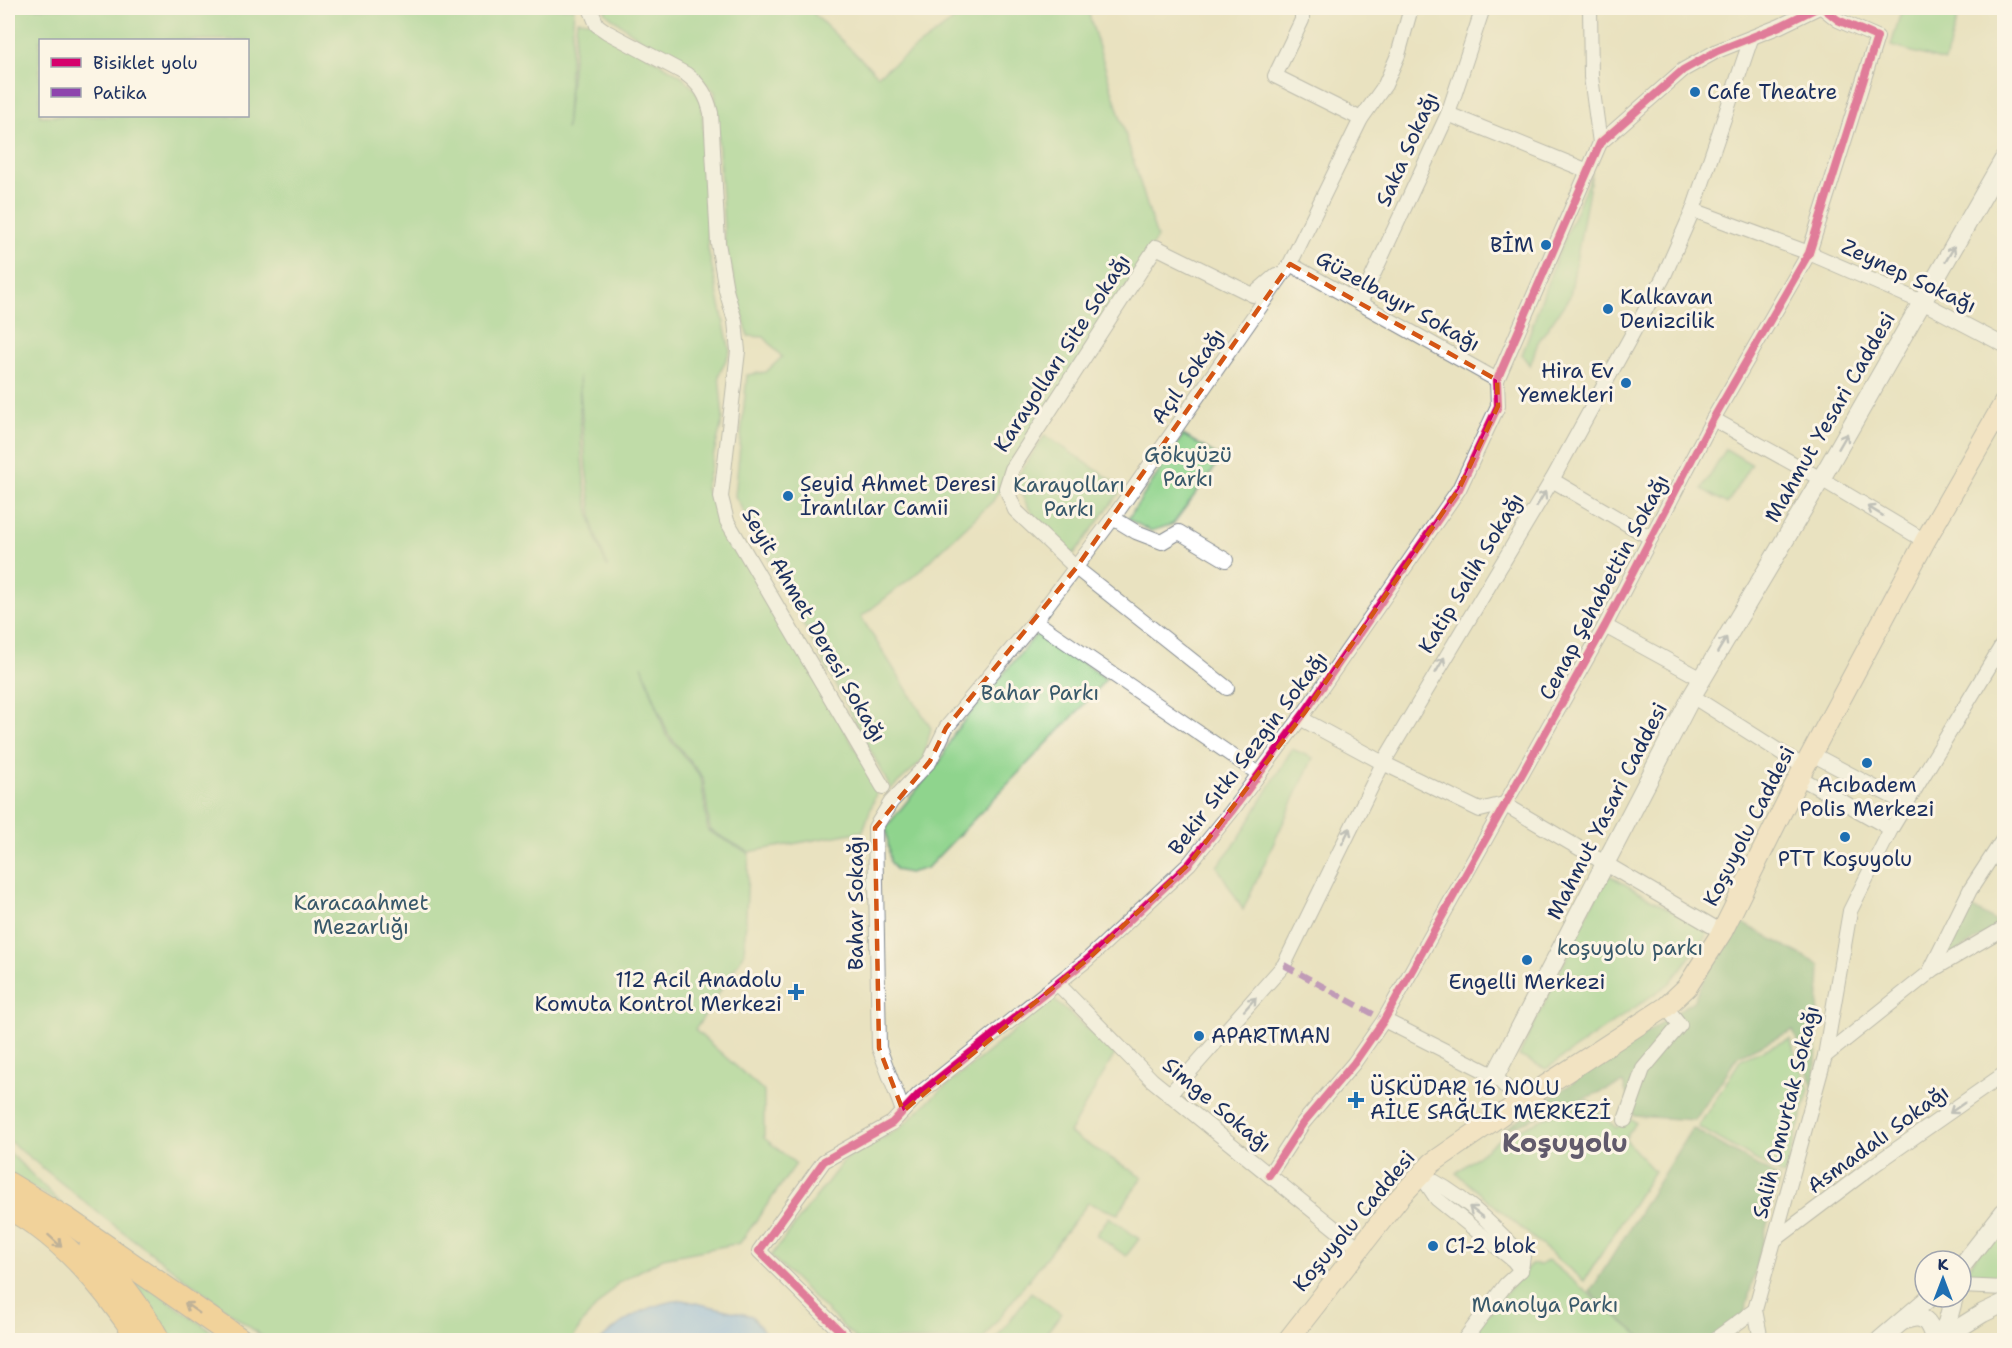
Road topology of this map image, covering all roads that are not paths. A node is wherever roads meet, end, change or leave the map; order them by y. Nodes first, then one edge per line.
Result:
1 (590, 8) edge
2 (1302, 8) edge
3 (1411, 8) edge
4 (1483, 8) edge
5 (1590, 8) edge
6 (1817, 8) edge
7 (1822, 8) edge
8 (1751, 39) junction
9 (1448, 114) junction
10 (1361, 119) junction
11 (1600, 143) junction
12 (2004, 159) edge
13 (1588, 171) junction
14 (1694, 210) junction
15 (1156, 247) joint
16 (1809, 253) junction
17 (1290, 264) junction
18 (1922, 302) junction
19 (1360, 303) junction
20 (2004, 345) edge
21 (1497, 380) junction
22 (2004, 403) edge
23 (1713, 419) junction
24 (1821, 479) junction
25 (1552, 480) junction
26 (1113, 519) junction
27 (1651, 538) junction
28 (1925, 541) junction
29 (1226, 560) dead end
30 (1076, 568) junction
31 (1035, 621) junction
32 (1605, 626) junction
33 (2004, 642) edge
34 (1999, 663) edge
35 (1702, 679) junction
36 (1227, 688) dead end
37 (1692, 696) junction
38 (1300, 718) junction
39 (1383, 763) junction
40 (1805, 766) junction
41 (1259, 774) junction
42 (883, 787) dead end
43 (1504, 804) junction
44 (1906, 804) junction
45 (1891, 829) junction
46 (2004, 838) edge
47 (1606, 862) junction
48 (2004, 928) edge
49 (1722, 932) junction
50 (1929, 973) junction
51 (1058, 984) junction
52 (1666, 1007) junction
53 (1384, 1020) junction
54 (1825, 1056) junction
55 (2004, 1074) edge
56 (1495, 1076) junction
57 (1169, 1095) junction
58 (1520, 1102) junction
59 (903, 1111) junction
60 (1625, 1120) dead end
61 (1269, 1175) junction
62 (1421, 1175) junction
63 (8, 1184) edge
64 (8, 1207) edge
65 (2004, 1212) edge
66 (67, 1220) junction
67 (1776, 1239) junction
68 (1359, 1248) junction
69 (1973, 1252) edge
70 (1973, 1287) edge
71 (2004, 1288) edge
72 (2004, 1303) edge
73 (1916, 1309) edge
74 (1951, 1309) edge
75 (1755, 1310) junction
76 (1903, 1321) junction
77 (139, 1341) edge
78 (158, 1341) edge
79 (240, 1341) edge
80 (849, 1341) edge
81 (1288, 1341) edge
82 (1464, 1341) edge
83 (1714, 1341) edge
84 (1761, 1341) edge
85 (1880, 1341) edge
86 (1937, 1341) edge

1 - 42 street, Seyit Ahmet Deresi Sokağı
2 - 10 street
3 - 10 street, Açıl Sokağı
4 - 9 street, Saka Sokağı
5 - 11 street
6 - 8 street
7 - 16 street, Cenap Şehabettin Sokağı
8 - 11 street
8 - 14 street, Katip Salih Sokağı
9 - 13 street
9 - 19 street, Saka Sokağı
10 - 17 street, Açıl Sokağı
11 - 13 street
18 -> 12 street, Mahmut Yesari Caddesi
13 - 21 street
14 - 16 street, Zeynep Sokağı
14 - 25 street, Katip Salih Sokağı
15 - 17 street, Güzelbayır Sokağı
15 - 30 street, Karayolları Site Sokağı
16 - 18 street, Zeynep Sokağı
16 - 23 street, Cenap Şehabettin Sokağı
17 - 19 street, Güzelbayır Sokağı
17 - 26 street, Açıl Sokağı
18 - 20 street, Zeynep Sokağı
24 -> 18 street, Mahmut Yesari Caddesi
19 - 21 street, Güzelbayır Sokağı
21 - 38 street, Bekir Sıtkı Sezgin Sokağı
22 - 28 main road, Koşuyolu Caddesi
23 - 24 street
23 - 27 street, Cenap Şehabettin Sokağı
28 -> 24 street
35 -> 24 street, Mahmut Yesari Caddesi
25 - 27 street
39 -> 25 street, Katip Salih Sokağı
26 - 29 street
26 - 30 street, Açıl Sokağı
27 - 32 street, Cenap Şehabettin Sokağı
28 - 40 main road, Koşuyolu Caddesi
30 - 31 street
30 - 36 street, Karayolları Site Sokağı
31 - 41 street
31 - 59 street, Bahar Sokağı
32 - 35 street
32 - 43 street, Cenap Şehabettin Sokağı
33 - 34 street, Salih Omurtak Sokağı
34 - 44 street, Salih Omurtak Sokağı
35 - 37 street, Mahmut Yesari Caddesi
37 - 40 street
37 - 47 street, Mahmut Yasari Caddesi
38 - 39 street
38 - 41 street, Bekir Sıtkı Sezgin Sokağı
39 - 43 street
57 -> 39 street, Katip Salih Sokağı
40 - 44 street
40 - 45 street
40 - 49 main road, Koşuyolu Caddesi
41 - 51 street, Bekir Sıtkı Sezgin Sokağı
43 - 47 street
43 - 53 street, Cenap Şehabettin Sokağı
44 - 45 street, Salih Omurtak Sokağı
45 - 54 street, Salih Omurtak Sokağı
46 - 50 street
47 - 49 street
47 - 56 street, Mahmut Yasari Caddesi
48 - 50 street
49 - 52 main road, Koşuyolu Caddesi
50 - 54 street
51 - 57 street, Simge Sokağı
51 - 59 street, Bekir Sıtkı Sezgin Sokağı
52 - 58 main road, Koşuyolu Caddesi
52 - 60 street
53 - 56 street
53 - 61 street, Cenap Şehabettin Sokağı
54 - 67 street, Salih Omurtak Sokağı
55 -> 67 street, Asmadalı Sokağı
56 - 58 street
57 - 61 street, Simge Sokağı
58 - 62 main road, Koşuyolu Caddesi
59 - 80 street, Bekir Sıtkı Sezgin Sokağı
61 - 68 street, Simge Sokağı
62 - 68 main road, Koşuyolu Caddesi
62 - 82 street
63 - 66 highway
64 -> 77 highway
65 - 69 street
66 - 78 highway
79 -> 66 highway
67 - 75 street, Salih Omurtak Sokağı
68 - 81 main road, Koşuyolu Caddesi
70 - 71 street
72 - 86 street
73 - 76 street
74 - 86 street
75 - 83 street
75 - 84 street, Salih Omurtak Sokağı
76 - 85 street
76 - 86 street

